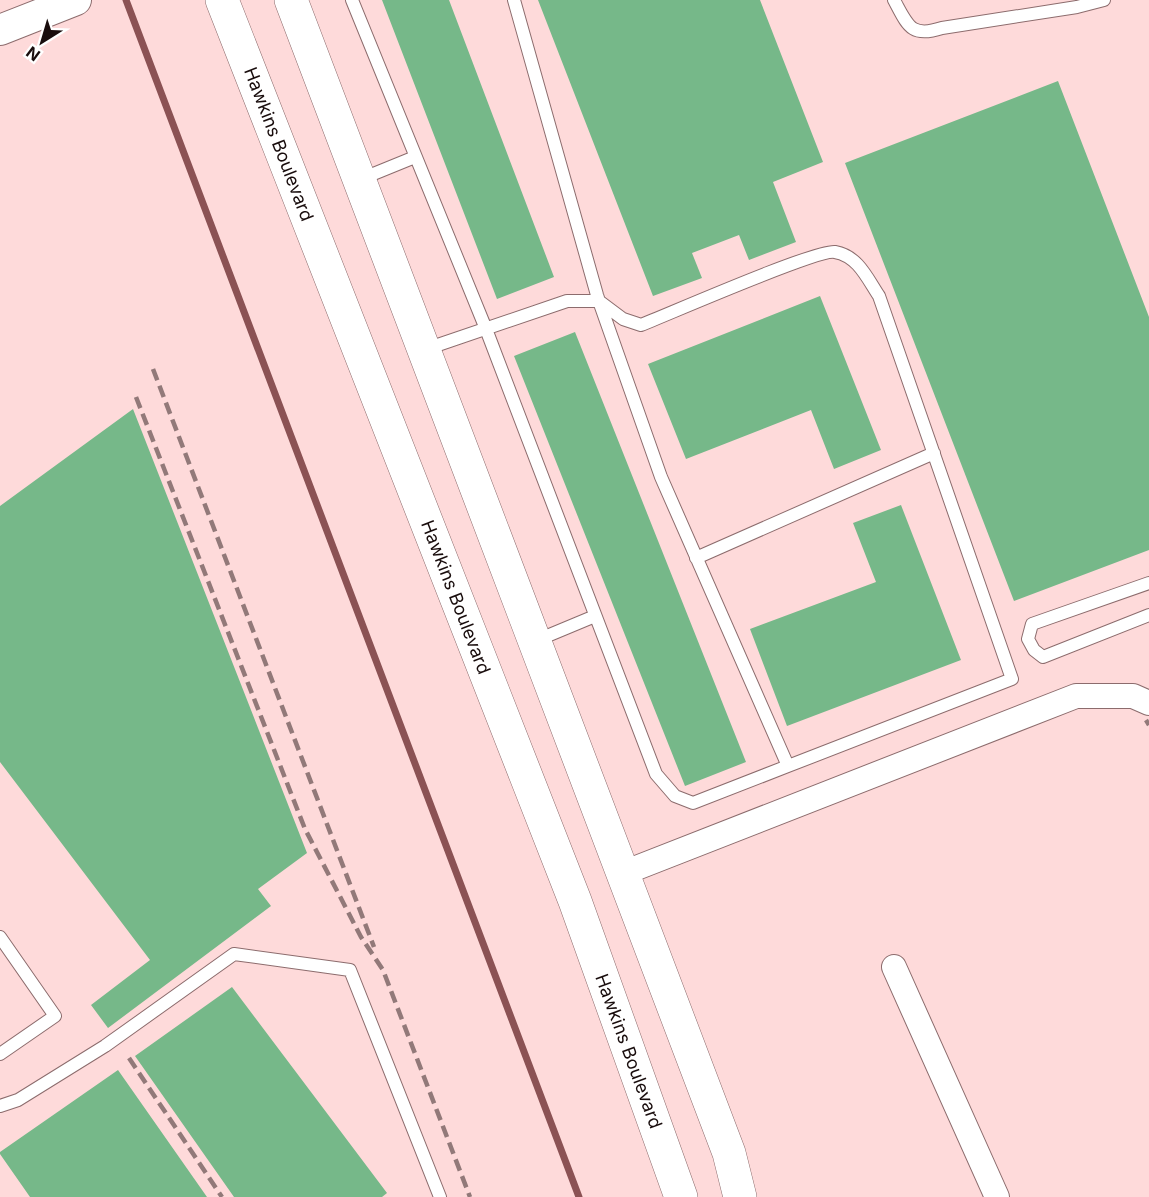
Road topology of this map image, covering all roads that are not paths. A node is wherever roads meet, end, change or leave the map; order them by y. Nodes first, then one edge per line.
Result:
1 (76, 0) edge
2 (222, 0) edge
3 (291, 0) edge
4 (352, 0) edge
5 (514, 0) edge
6 (894, 0) edge
7 (1104, 0) edge
8 (0, 30) edge
9 (415, 157) junction
10 (359, 180) junction
11 (599, 301) junction
12 (486, 329) junction
13 (423, 350) junction
14 (934, 453) junction
15 (696, 558) junction
16 (1149, 583) edge
17 (1149, 615) edge
18 (595, 616) junction
19 (533, 642) junction
20 (1149, 703) edge
21 (788, 766) junction
22 (621, 874) junction
23 (575, 901) junction
24 (0, 937) edge
25 (894, 967) dead end
26 (0, 1054) edge
27 (0, 1106) edge
28 (440, 1197) edge
29 (681, 1197) edge
30 (740, 1197) edge
31 (997, 1197) edge

1 - 8 street
2 - 23 main road, Hawkins Boulevard
3 - 10 main road
4 - 9 lane
5 - 11 lane
6 - 7 lane
9 - 10 lane
9 - 12 lane
10 - 13 main road
11 - 12 lane
11 - 14 lane
11 - 15 lane
12 - 13 lane
12 - 18 lane
13 - 19 main road
14 - 15 lane
14 - 21 lane
15 - 21 lane
16 - 17 lane
18 - 19 lane
18 - 21 lane
19 - 22 main road
20 - 22 street
22 - 23 main road
22 - 30 main road
23 - 29 main road, Hawkins Boulevard
24 - 26 lane
25 - 31 street
27 - 28 lane

